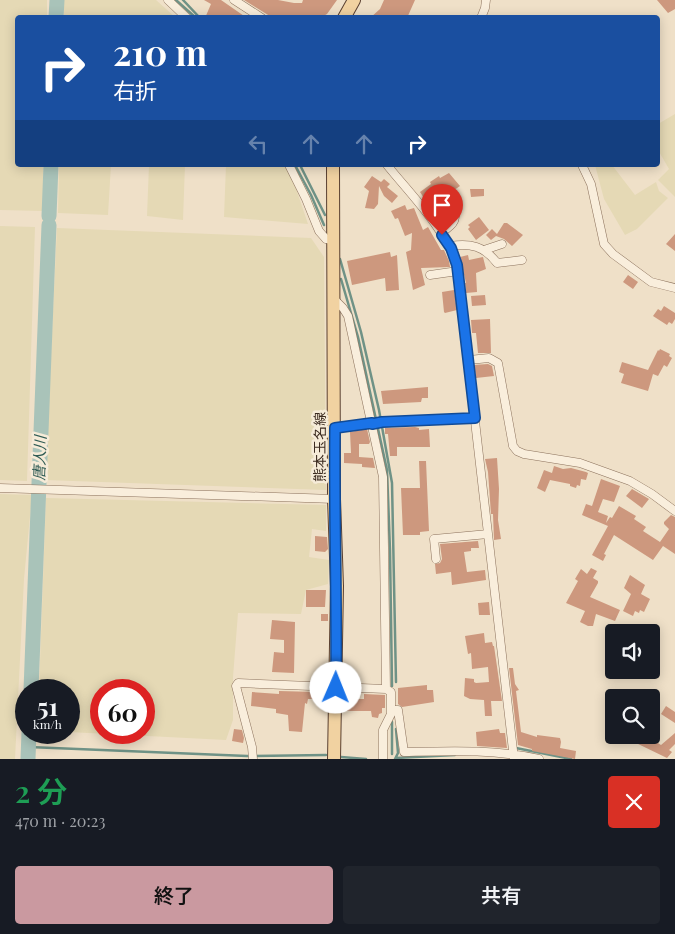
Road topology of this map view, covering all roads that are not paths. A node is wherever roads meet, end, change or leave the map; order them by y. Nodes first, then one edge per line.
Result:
1 (168, 0) edge
2 (182, 0) edge
3 (234, 0) edge
4 (354, 0) edge
5 (486, 0) edge
6 (176, 7) junction
7 (184, 15) edge
8 (257, 15) edge
9 (346, 15) edge
10 (482, 15) edge
11 (290, 167) edge
12 (334, 167) edge
13 (389, 167) edge
14 (583, 167) edge
15 (455, 204) dead end
16 (441, 233) junction
17 (333, 240) junction
18 (502, 244) dead end
19 (450, 246) junction
20 (484, 250) junction
21 (522, 260) dead end
22 (458, 271) junction
23 (430, 276) dead end
24 (675, 288) edge
25 (334, 299) junction
26 (469, 360) junction
27 (475, 418) junction
28 (375, 424) junction
29 (335, 428) junction
30 (0, 488) edge
31 (334, 499) junction
32 (675, 511) edge
33 (488, 534) junction
34 (436, 560) dead end
35 (336, 688) junction
36 (386, 689) junction
37 (391, 710) junction
38 (514, 756) edge
39 (253, 757) edge
40 (383, 758) edge
41 (334, 759) edge
42 (539, 759) edge

1 - 6 street
2 - 6 street
3 - 8 street
4 - 9 main road
5 - 10 street
6 - 7 street
11 - 17 street
12 - 17 main road, 熊本玉名線
13 - 16 street
14 - 24 street
15 - 16 street
16 - 19 street
17 - 25 main road, 熊本玉名線
18 - 20 street
19 - 20 street
19 - 22 street
20 - 21 street
22 - 23 street
22 - 26 street
25 - 28 street
25 - 29 main road, 熊本玉名線
26 - 27 street
26 - 32 street
27 - 28 street
27 - 33 street
28 - 29 street
28 - 36 street
29 - 31 main road, 熊本玉名線
30 - 31 street
31 - 35 main road, 熊本玉名線
33 - 34 street
33 - 38 street
35 - 36 street
35 - 39 street
35 - 41 main road, 熊本玉名線
36 - 37 street
37 - 38 street
37 - 40 street
38 - 42 street

